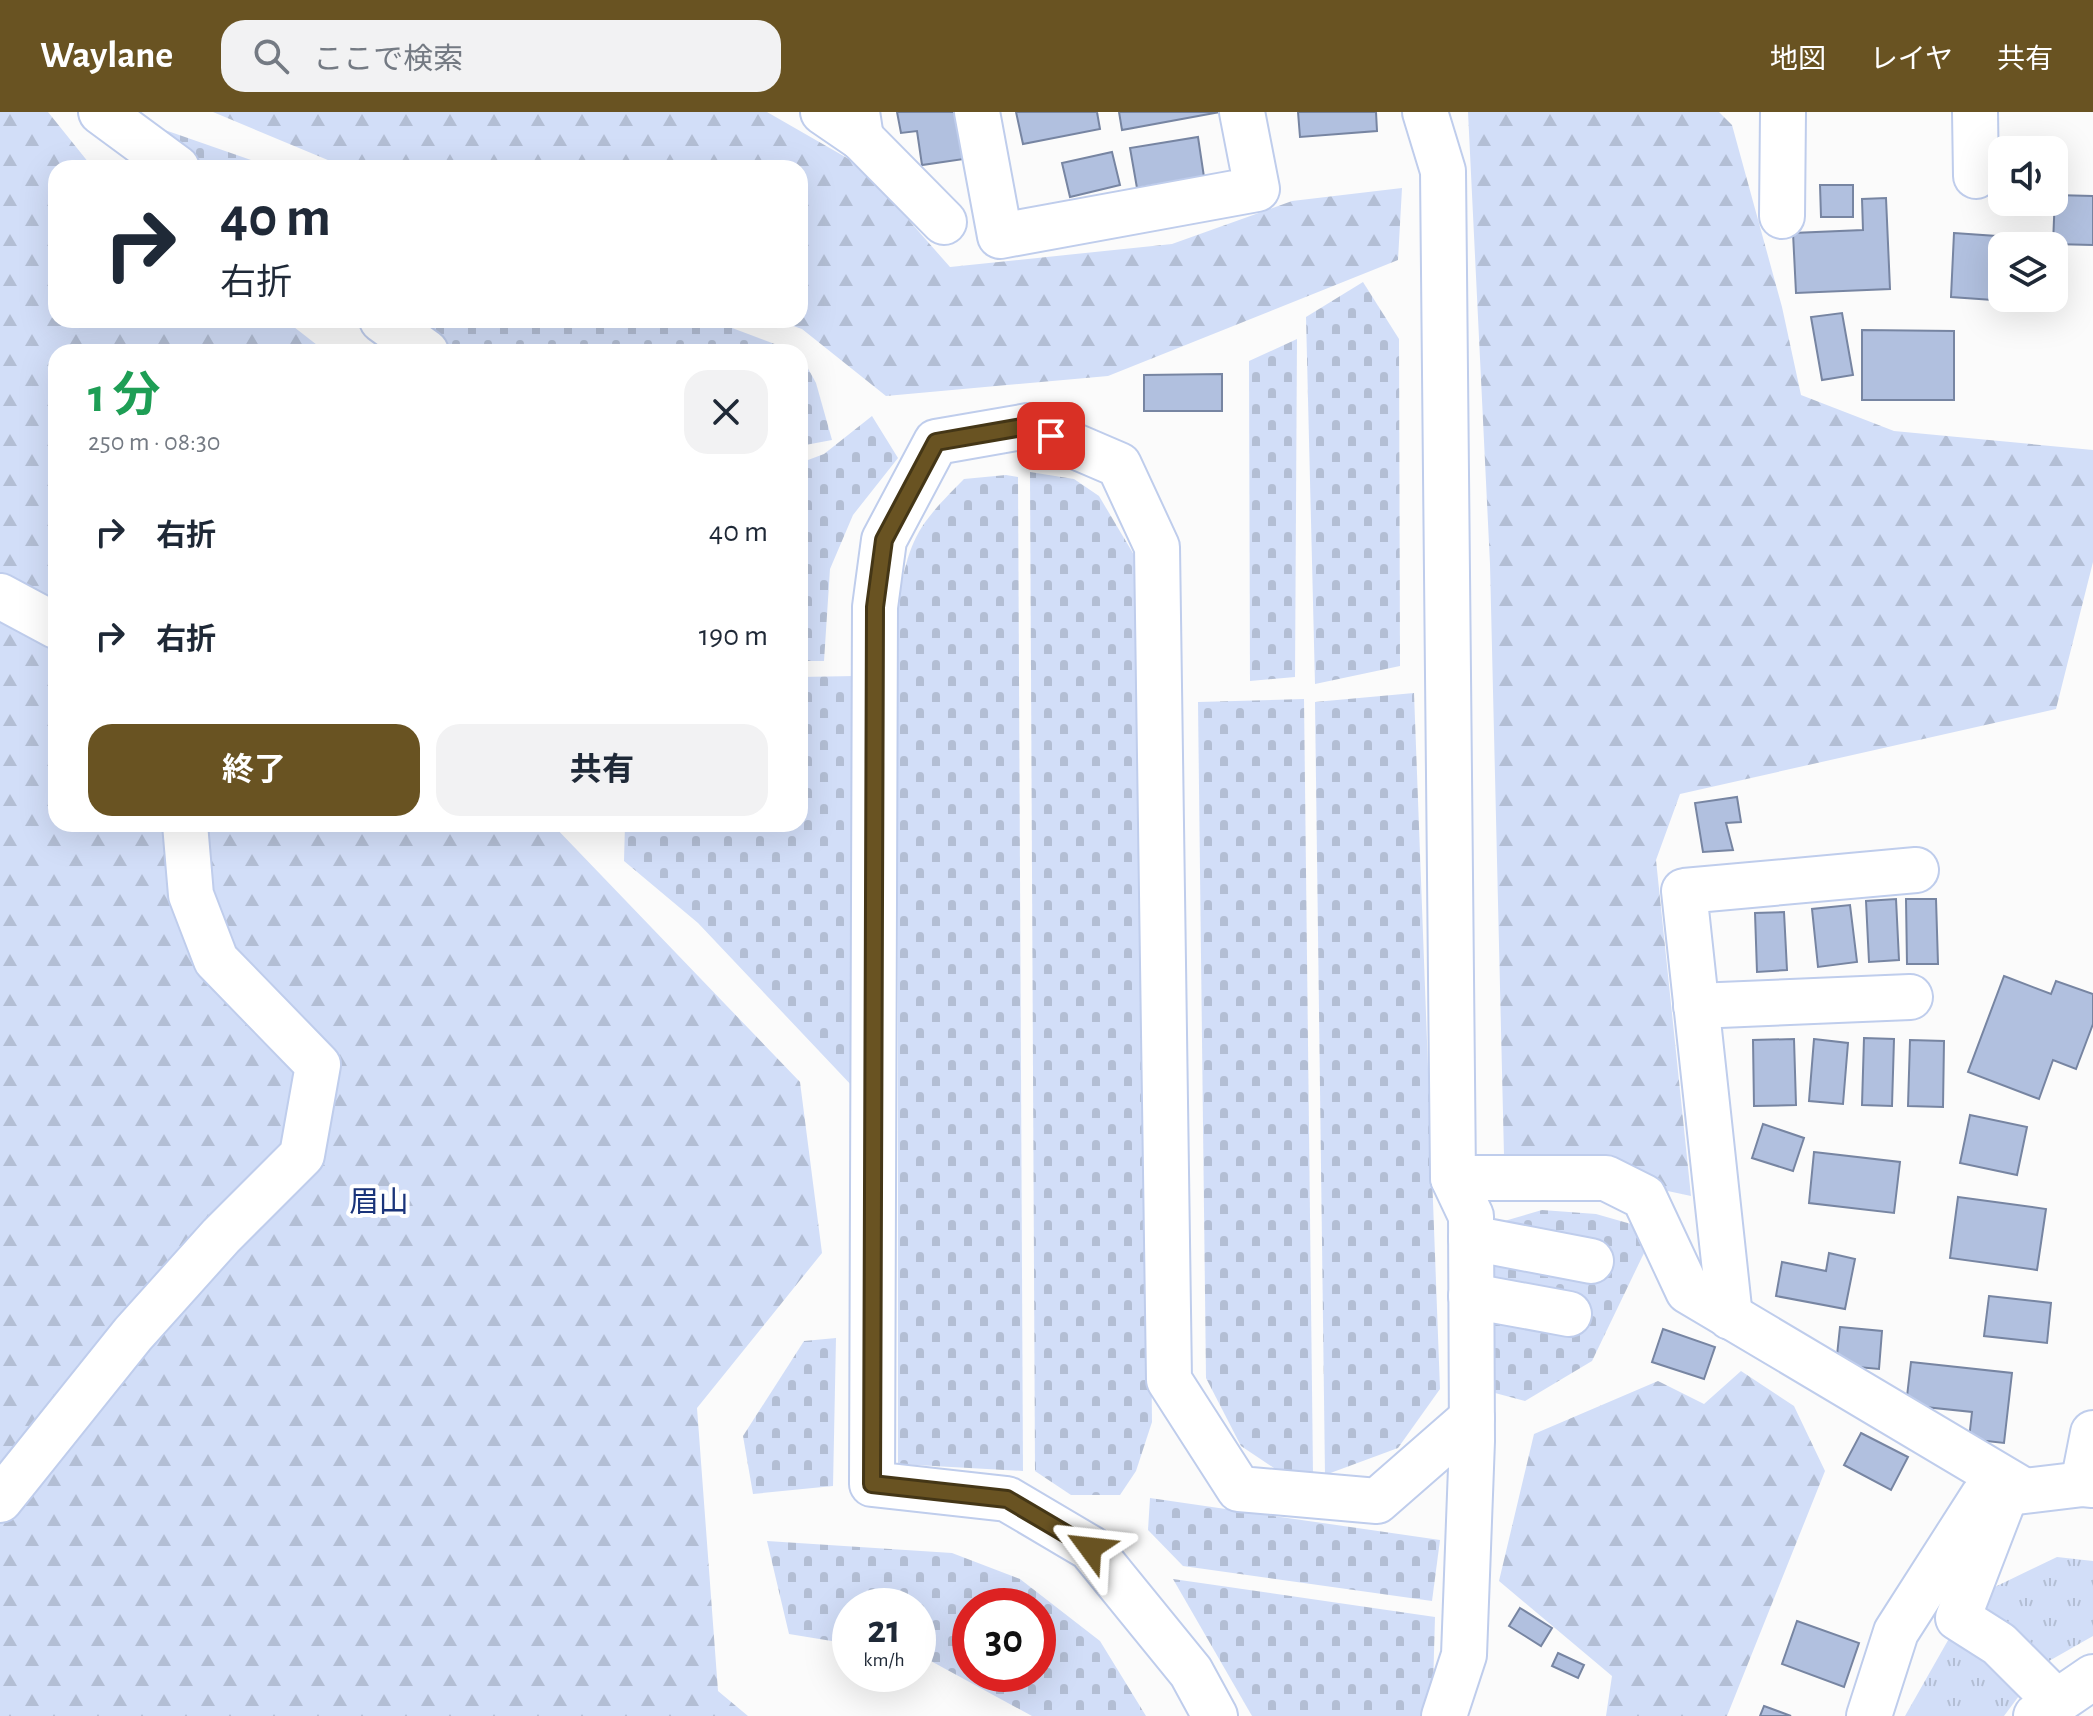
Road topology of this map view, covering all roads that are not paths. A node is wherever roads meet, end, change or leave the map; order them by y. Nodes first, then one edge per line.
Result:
1 (101, 112) edge
2 (823, 112) edge
3 (977, 112) edge
4 (1242, 112) edge
5 (1425, 112) edge
6 (1783, 112) edge
7 (1975, 112) edge
8 (859, 125) edge
9 (166, 160) edge
10 (1976, 176) dead end
11 (1782, 216) dead end
12 (944, 222) dead end
13 (393, 328) edge
14 (415, 344) edge
15 (0, 596) edge
16 (48, 622) edge
17 (186, 832) edge
18 (1916, 870) dead end
19 (1910, 997) dead end
20 (1696, 1006) junction
21 (1453, 1178) junction
22 (1471, 1238) junction
23 (1591, 1261) dead end
24 (1471, 1296) junction
25 (1569, 1314) dead end
26 (1730, 1317) junction
27 (1472, 1418) junction
28 (2093, 1433) edge
29 (2088, 1485) edge
30 (2013, 1492) junction
31 (0, 1500) edge
32 (2093, 1677) edge
33 (2046, 1708) edge
34 (1450, 1713) edge
35 (1215, 1716) edge
36 (1869, 1716) edge

1 - 9 street
2 - 8 street
3 - 4 street
5 - 21 street
6 - 11 street
7 - 10 street
8 - 12 street
13 - 14 street
15 - 16 street
17 - 31 street
18 - 20 street
19 - 20 street
20 - 26 street
21 - 22 street
21 - 26 street
22 - 23 street
22 - 24 street
24 - 25 street
24 - 27 street
26 - 30 street
27 - 34 street
27 - 35 street
28 - 29 street
29 - 30 street
30 - 33 street
30 - 36 street
32 - 33 street

